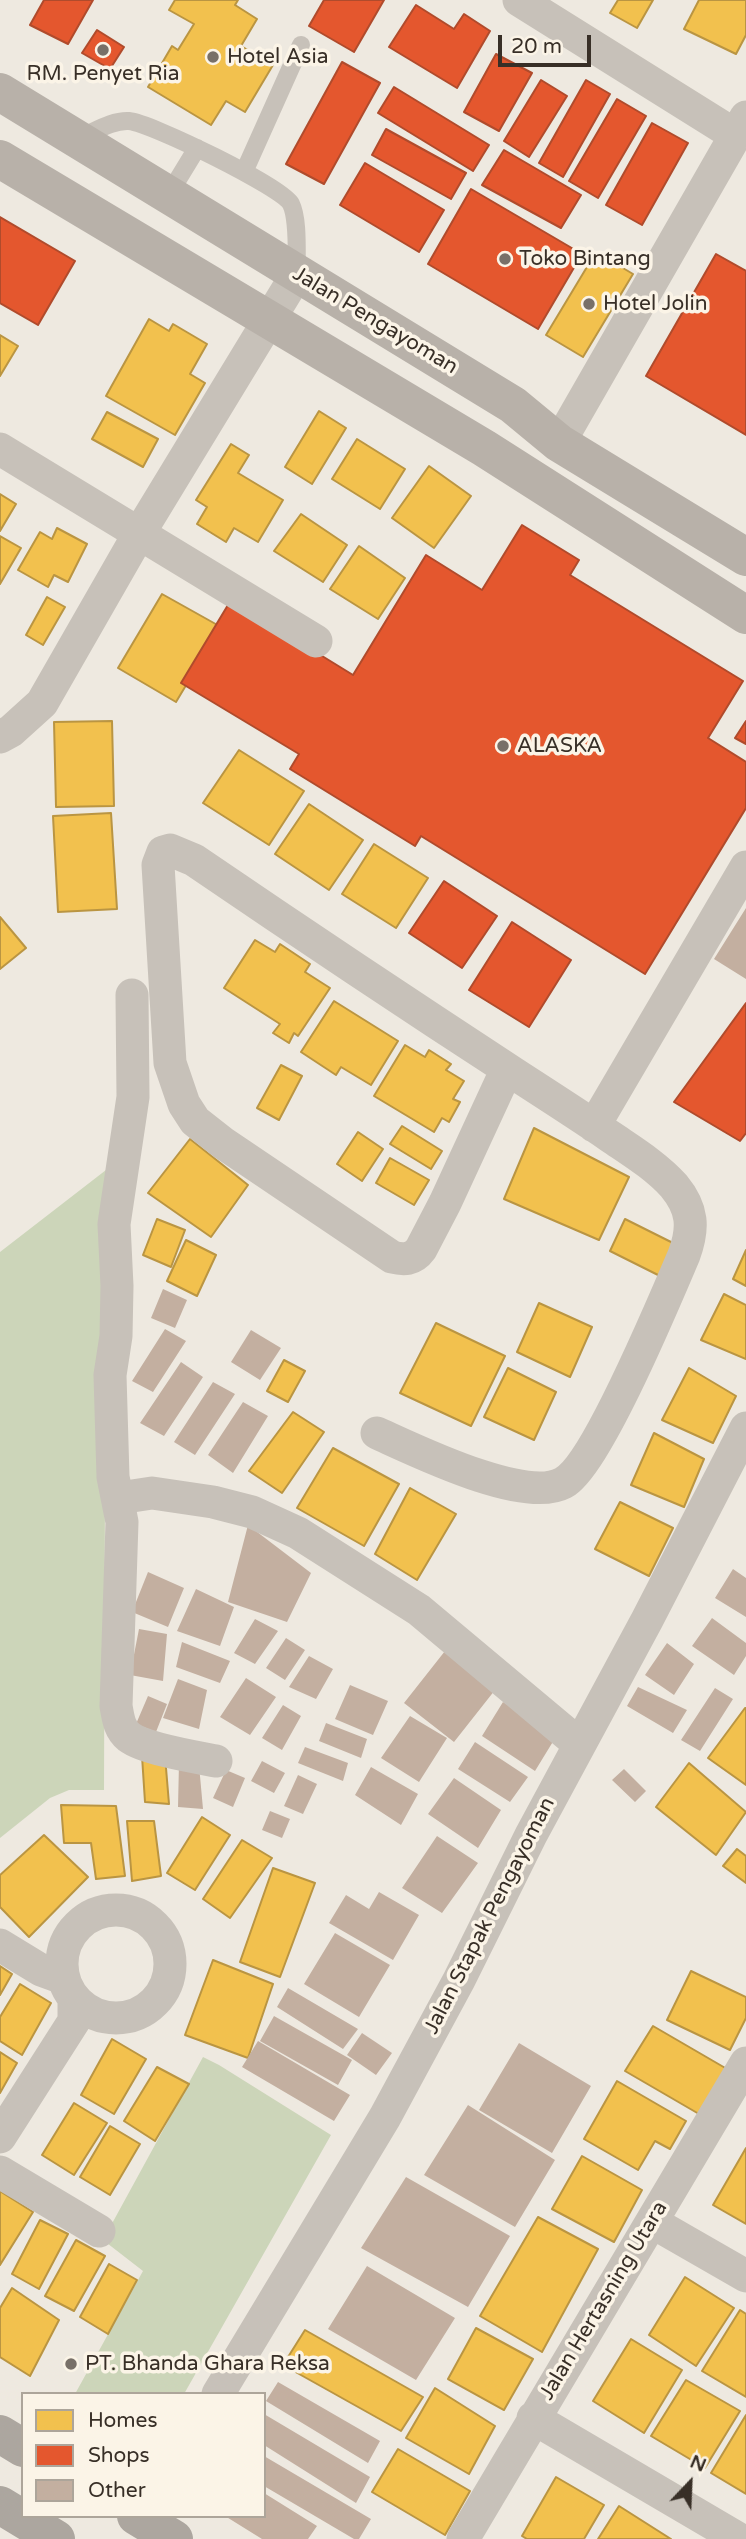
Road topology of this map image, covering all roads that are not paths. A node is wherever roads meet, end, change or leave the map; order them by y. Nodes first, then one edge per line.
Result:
1 (519, 0) edge
2 (564, 11) edge
3 (301, 45) dead end
4 (0, 92) edge
5 (741, 126) edge
6 (76, 139) junction
7 (197, 148) junction
8 (0, 159) edge
9 (244, 172) junction
10 (169, 194) junction
11 (297, 274) junction
12 (269, 321) junction
13 (559, 443) junction
14 (0, 449) edge
15 (140, 533) junction
16 (746, 557) edge
17 (746, 615) edge
18 (316, 641) dead end
19 (0, 737) edge
20 (746, 867) edge
21 (132, 995) dead end
22 (507, 1069) junction
23 (594, 1126) junction
24 (746, 1428) edge
25 (377, 1433) dead end
26 (119, 1497) junction
27 (579, 1744) junction
28 (216, 1761) dead end
29 (0, 1945) edge
30 (746, 2063) edge
31 (0, 2137) edge
32 (0, 2172) edge
33 (652, 2222) junction
34 (99, 2231) dead end
35 (746, 2276) edge
36 (219, 2392) edge
37 (533, 2418) junction
38 (0, 2434) edge
39 (21, 2447) edge
40 (0, 2505) edge
41 (21, 2518) edge
42 (21, 2518) edge
43 (142, 2518) edge
44 (56, 2539) edge
45 (174, 2539) edge
46 (463, 2539) edge
47 (739, 2539) edge

1 - 2 street
2 - 5 street
3 - 9 lane
4 - 6 street, Jalan Pengayoman
5 - 13 street
6 - 7 lane
6 - 10 street, Jalan Pengayoman
7 - 9 lane
7 - 10 lane
8 - 12 street
9 - 11 lane
10 - 11 street, Jalan Pengayoman
11 - 12 street
11 - 13 street, Jalan Pengayoman
12 - 15 street
12 - 17 street
13 - 16 street, Jalan Pengayoman
14 - 15 street
15 - 18 street
15 - 19 street
20 - 23 street
21 - 26 street
22 - 22 street
22 - 23 street
23 - 25 street
24 - 27 street, Jalan Stapak Pengayoman
26 - 27 street
26 - 28 street
27 - 36 street, Jalan Stapak Pengayoman
29 - 31 street
30 - 33 street, Jalan Hertasning Utara
32 - 34 street
33 - 35 street
33 - 37 street, Jalan Hertasning Utara
37 - 46 street, Jalan Hertasning Utara
37 - 47 street
38 - 39 main road
40 - 42 main road
41 - 44 main road
43 - 45 main road

